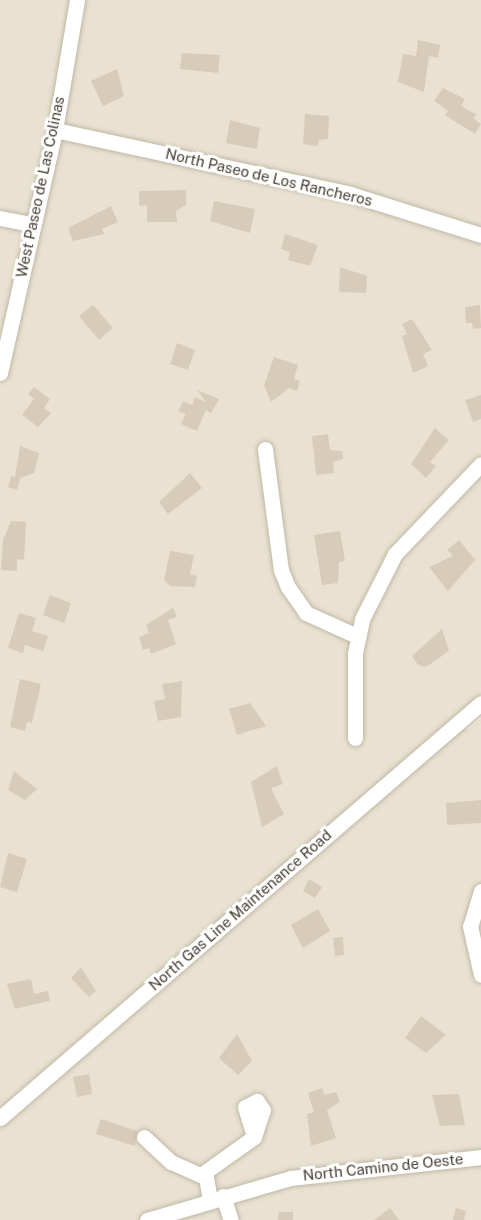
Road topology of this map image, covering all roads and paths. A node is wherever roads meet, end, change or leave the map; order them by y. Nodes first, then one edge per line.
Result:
1 (77, 0) edge
2 (55, 130) junction
3 (0, 218) edge
4 (32, 224) junction
5 (481, 235) edge
6 (0, 373) edge
7 (264, 450) dead end
8 (481, 464) edge
9 (357, 636) junction
10 (481, 703) edge
11 (355, 738) dead end
12 (481, 891) edge
13 (481, 975) edge
14 (0, 1118) edge
15 (144, 1137) dead end
16 (254, 1137) dead end
17 (481, 1157) edge
18 (203, 1176) junction
19 (217, 1198) junction
20 (147, 1220) edge
21 (231, 1220) edge

1 - 2 street, West Paseo de Las Colinas
2 - 4 street, West Paseo de Las Colinas
2 - 5 street, North Paseo de Los Rancheros
3 - 4 street
4 - 6 street, West Paseo de Las Colinas
7 - 9 street
8 - 9 street
9 - 11 street
10 - 14 street, North Gas Line Maintenance Road
12 - 13 street
15 - 18 street
16 - 18 street
17 - 19 street, North Camino de Oeste
18 - 19 street
19 - 20 street, North Camino de Oeste
19 - 21 street

